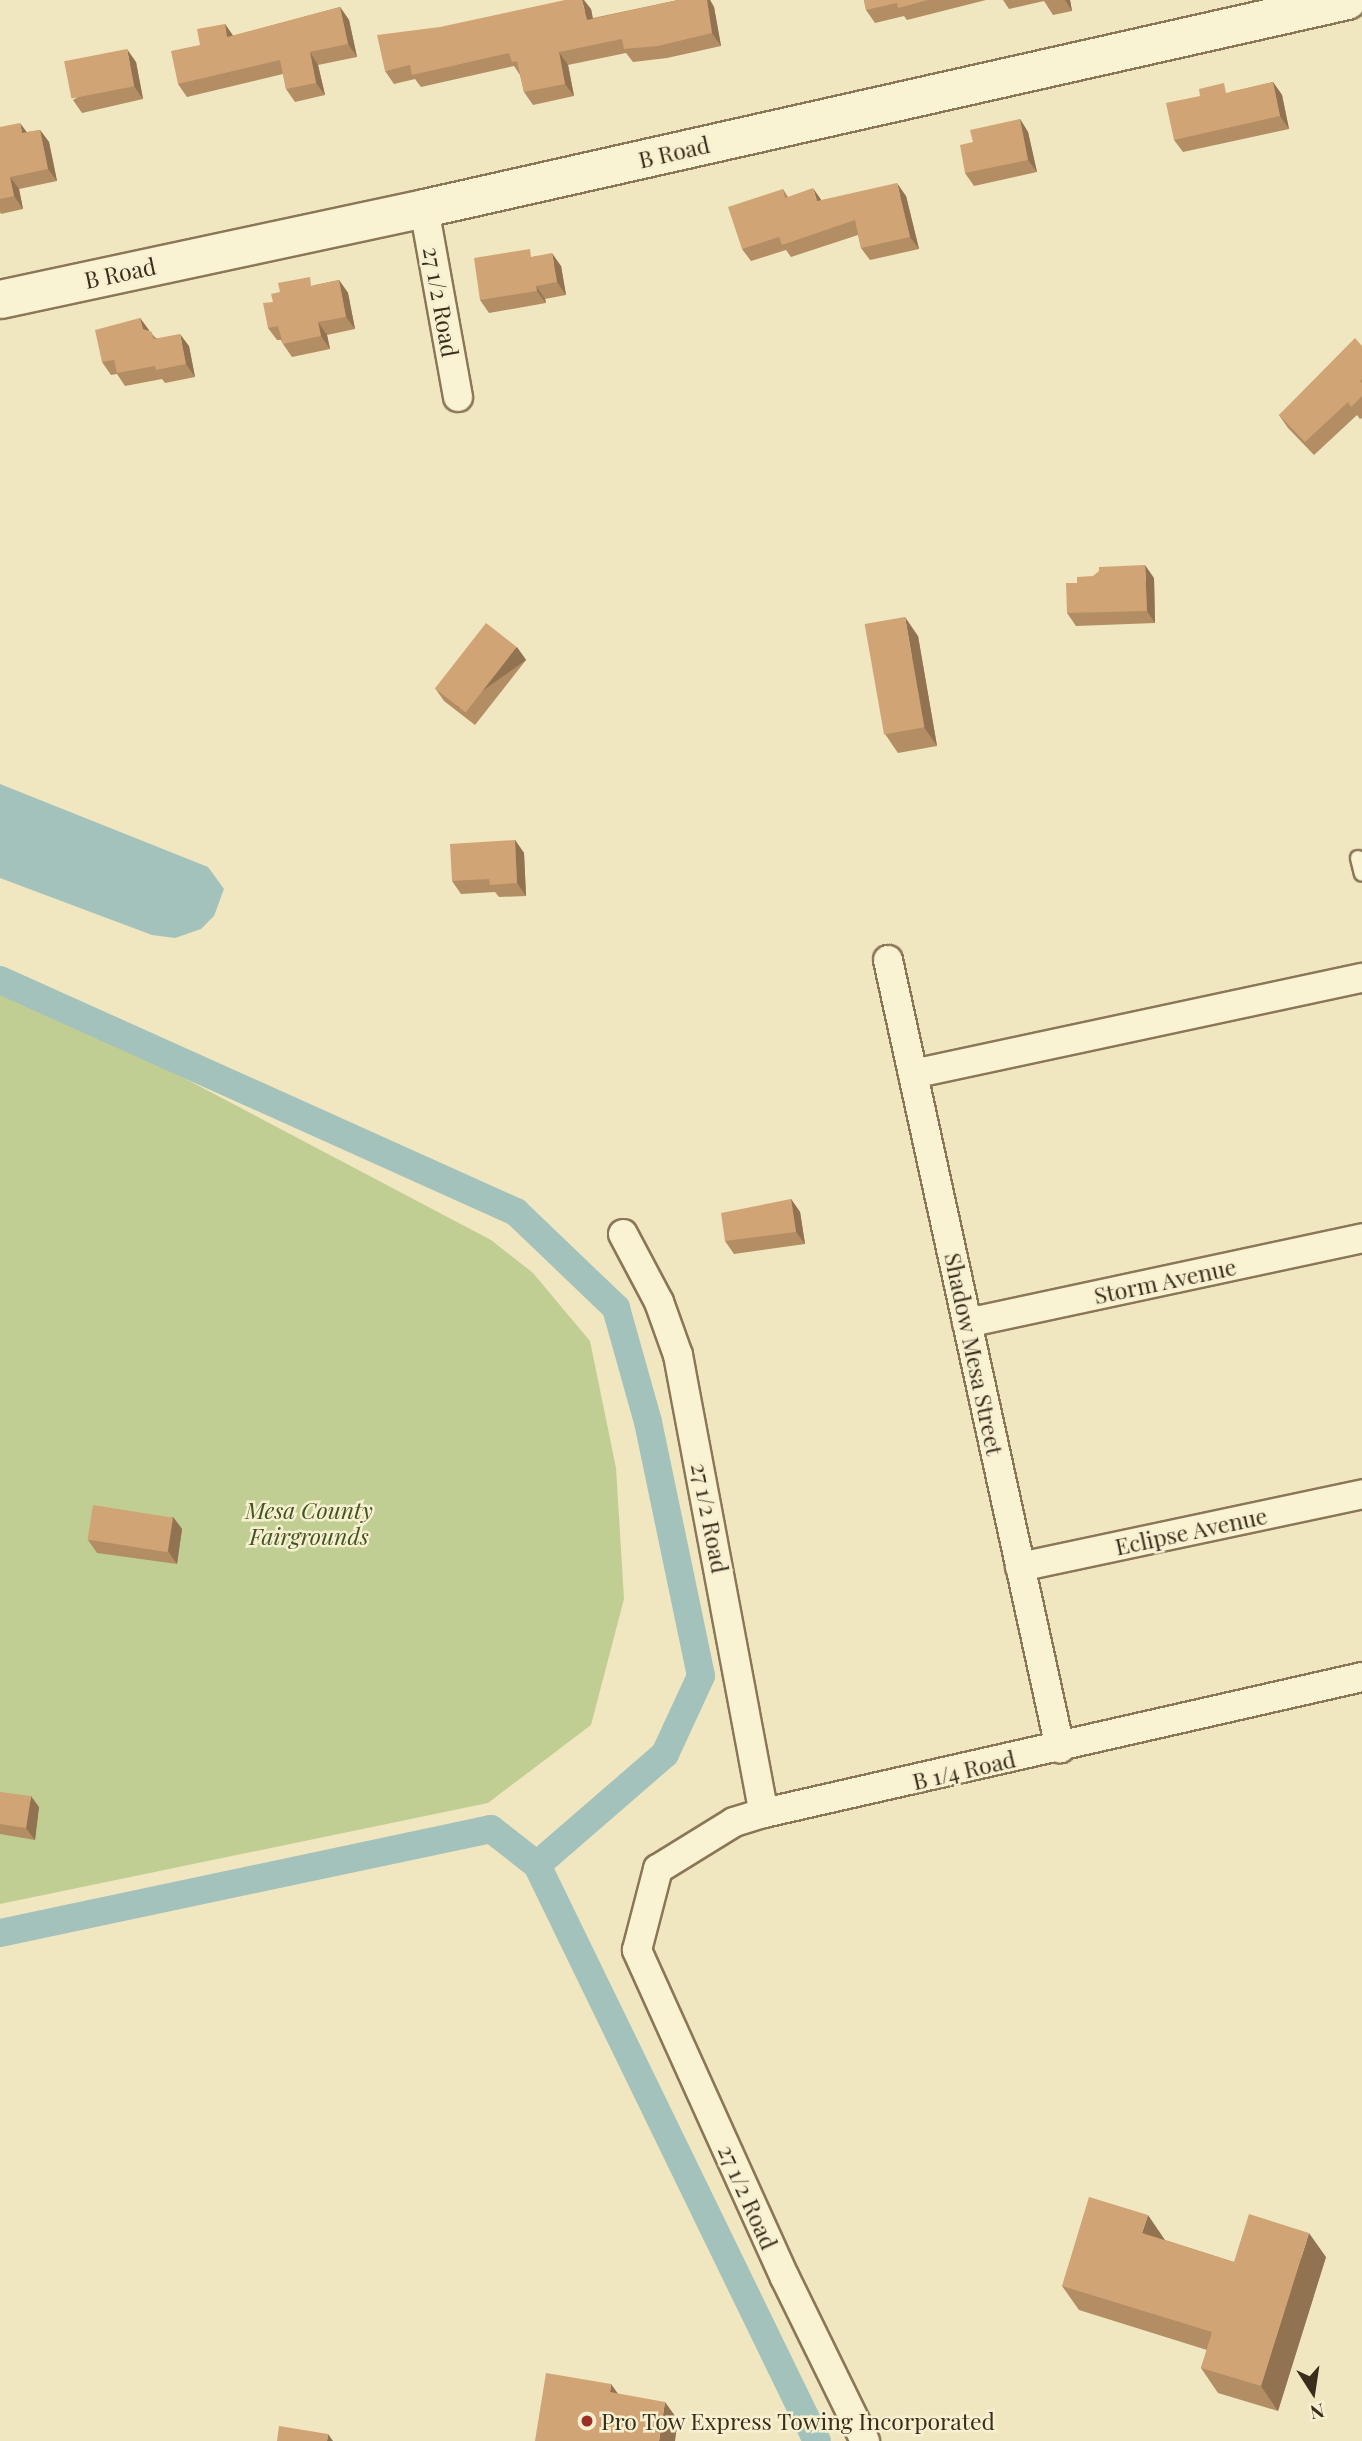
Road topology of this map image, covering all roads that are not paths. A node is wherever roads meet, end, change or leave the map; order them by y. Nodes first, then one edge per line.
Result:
1 (1347, 0) edge
2 (424, 208) junction
3 (0, 299) edge
4 (458, 397) dead end
5 (1358, 858) dead end
6 (1362, 874) edge
7 (888, 960) dead end
8 (1362, 978) edge
9 (913, 1074) junction
10 (623, 1234) dead end
11 (1362, 1238) edge
12 (967, 1323) junction
13 (1362, 1494) edge
14 (1020, 1567) junction
15 (1362, 1676) edge
16 (1059, 1748) junction
17 (764, 1813) junction
18 (637, 1950) joint
19 (865, 2441) edge

1 - 2 street, B Road
2 - 3 street, B Road
2 - 4 street, 27 1/2 Road
5 - 6 lane
7 - 9 street, Shadow Mesa Street
8 - 9 street
9 - 12 street, Shadow Mesa Street
10 - 17 street, 27 1/2 Road
11 - 12 street, Storm Avenue
12 - 14 street, Shadow Mesa Street
13 - 14 street, Eclipse Avenue
14 - 16 street, Shadow Mesa Street
15 - 16 street, B 1/4 Road
16 - 17 street, B 1/4 Road
17 - 18 street, B 1/4 Road
18 - 19 street, 27 1/2 Road

